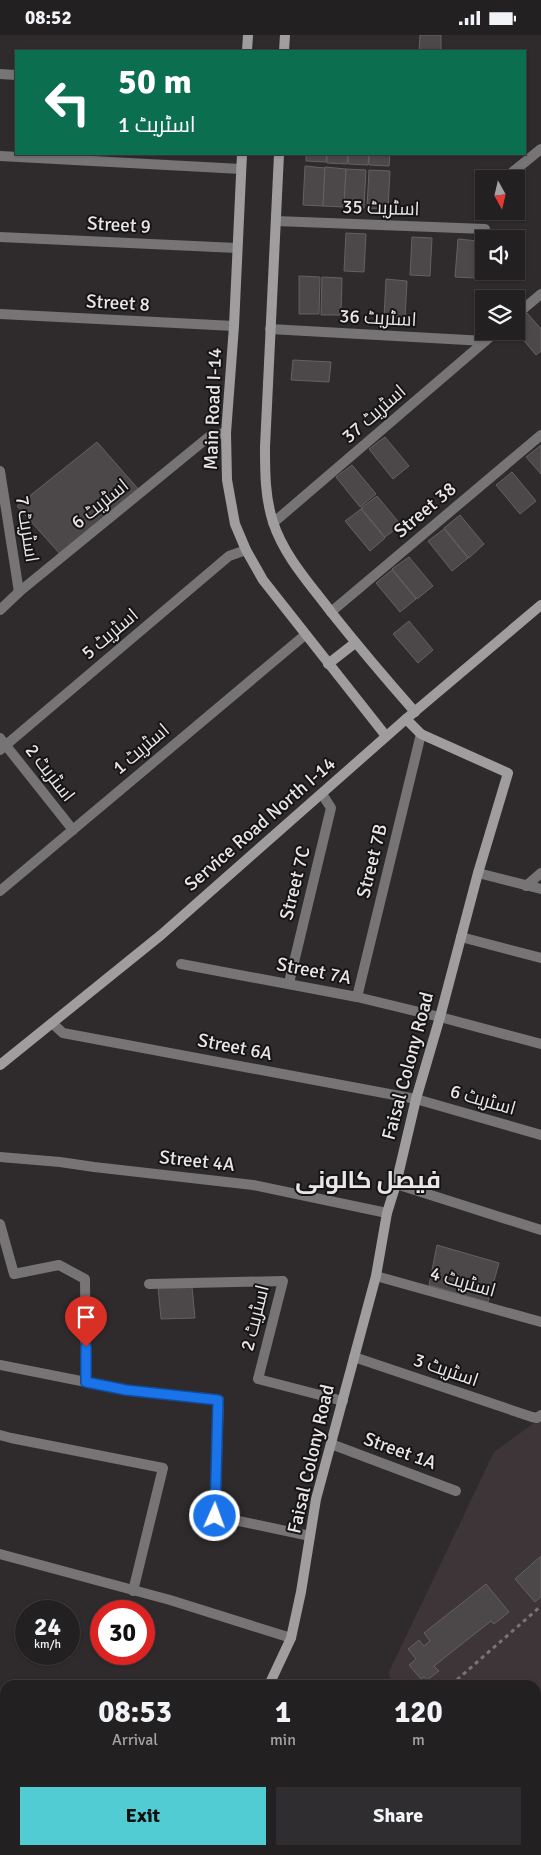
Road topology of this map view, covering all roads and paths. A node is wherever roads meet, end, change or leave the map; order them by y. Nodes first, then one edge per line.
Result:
1 (248, 35) edge
2 (285, 35) edge
3 (247, 50) edge
4 (284, 50) edge
5 (0, 74) edge
6 (15, 75) edge
7 (541, 149) edge
8 (21, 155) edge
9 (242, 155) edge
10 (279, 155) edge
11 (0, 156) edge
12 (241, 169) junction
13 (515, 170) edge
14 (276, 221) junction
15 (485, 229) dead end
16 (0, 237) edge
17 (237, 248) junction
18 (541, 294) edge
19 (525, 307) edge
20 (0, 314) edge
21 (234, 326) junction
22 (270, 329) junction
23 (485, 341) joint
24 (226, 433) junction
25 (541, 435) edge
26 (0, 471) edge
27 (273, 523) junction
28 (246, 550) junction
29 (19, 592) junction
30 (541, 605) edge
31 (0, 610) edge
32 (331, 612) junction
33 (306, 635) junction
34 (355, 643) junction
35 (328, 664) junction
36 (415, 712) junction
37 (406, 719) junction
38 (421, 734) junction
39 (386, 736) junction
40 (2, 745) edge
41 (322, 794) junction
42 (73, 830) junction
43 (478, 873) junction
44 (541, 873) edge
45 (526, 886) junction
46 (541, 889) edge
47 (0, 891) edge
48 (461, 937) junction
49 (541, 959) edge
50 (181, 964) dead end
51 (289, 983) junction
52 (357, 997) junction
53 (440, 1017) junction
54 (52, 1023) junction
55 (541, 1044) edge
56 (0, 1065) edge
57 (416, 1099) junction
58 (541, 1135) edge
59 (0, 1157) edge
60 (396, 1184) junction
61 (387, 1213) junction
62 (0, 1224) edge
63 (541, 1230) edge
64 (376, 1276) junction
65 (149, 1284) dead end
66 (541, 1322) edge
67 (354, 1357) junction
68 (0, 1365) edge
69 (86, 1382) junction
70 (342, 1401) junction
71 (541, 1415) edge
72 (0, 1435) edge
73 (331, 1445) junction
74 (456, 1491) dead end
75 (310, 1536) junction
76 (0, 1554) edge
77 (133, 1591) junction
78 (541, 1606) edge
79 (290, 1638) junction
80 (272, 1680) edge
81 (457, 1680) edge

1 - 3 main road
2 - 4 main road
5 - 6 street
7 - 13 street
8 - 11 street
8 - 12 street
9 - 12 main road, Main Road I-14
10 - 14 main road
12 - 17 main road, Main Road I-14
14 - 15 street, اسٹریٹ 35
14 - 22 main road
16 - 17 street, Street 9
17 - 21 main road, Main Road I-14
18 - 19 street
20 - 21 street, Street 8
21 - 24 main road, Main Road I-14
22 - 23 street, اسٹریٹ 36
22 - 27 main road
23 - 27 street, اسٹریٹ 37
24 - 28 main road, Main Road I-14
24 - 29 street, اسٹریٹ 6
25 - 32 street, Street 38
26 - 29 street, اسٹریٹ 7
27 - 32 main road
28 - 33 main road, Main Road I-14
28 - 40 street, اسٹریٹ 5
29 - 31 street, اسٹریٹ 6
30 - 36 main road, Service Road North I-14
32 - 34 main road
33 - 35 main road, Main Road I-14
33 - 42 street, اسٹریٹ 1
34 - 35 main road
34 - 36 main road
35 - 39 main road, Main Road I-14
36 - 37 main road, Service Road North I-14
37 - 38 main road, Faisal Colony Road
37 - 39 main road, Service Road North I-14
38 - 43 main road, Faisal Colony Road
38 - 52 street, Street 7B
39 - 41 main road, Service Road North I-14
40 - 42 street, اسٹریٹ 2
41 - 51 street, Street 7C
41 - 54 main road, Service Road North I-14
42 - 47 street, اسٹریٹ 1
43 - 45 street
43 - 48 main road, Faisal Colony Road
44 - 45 street
45 - 46 street
48 - 49 street
48 - 53 main road, Faisal Colony Road
50 - 51 street, Street 7A
51 - 52 street, Street 7A
52 - 53 street, Street 7A
53 - 55 street
53 - 57 main road, Faisal Colony Road
54 - 56 main road, Service Road North I-14
54 - 57 street, Street 6A
57 - 58 street, اسٹریٹ 6
57 - 60 main road, Faisal Colony Road
59 - 61 street, Street 4A
60 - 61 main road, Faisal Colony Road
60 - 63 street
61 - 64 main road, Faisal Colony Road
62 - 69 street
64 - 66 street, اسٹریٹ 4
64 - 67 main road, Faisal Colony Road
65 - 70 street, اسٹریٹ 2
67 - 70 main road, Faisal Colony Road
67 - 71 street, اسٹریٹ 3
68 - 69 street
69 - 75 street
70 - 73 main road, Faisal Colony Road
72 - 77 street
73 - 74 street, Street 1A
73 - 75 main road, Faisal Colony Road
75 - 79 main road, Faisal Colony Road
76 - 77 street
77 - 79 street
78 - 81 path
79 - 80 main road, Faisal Colony Road

